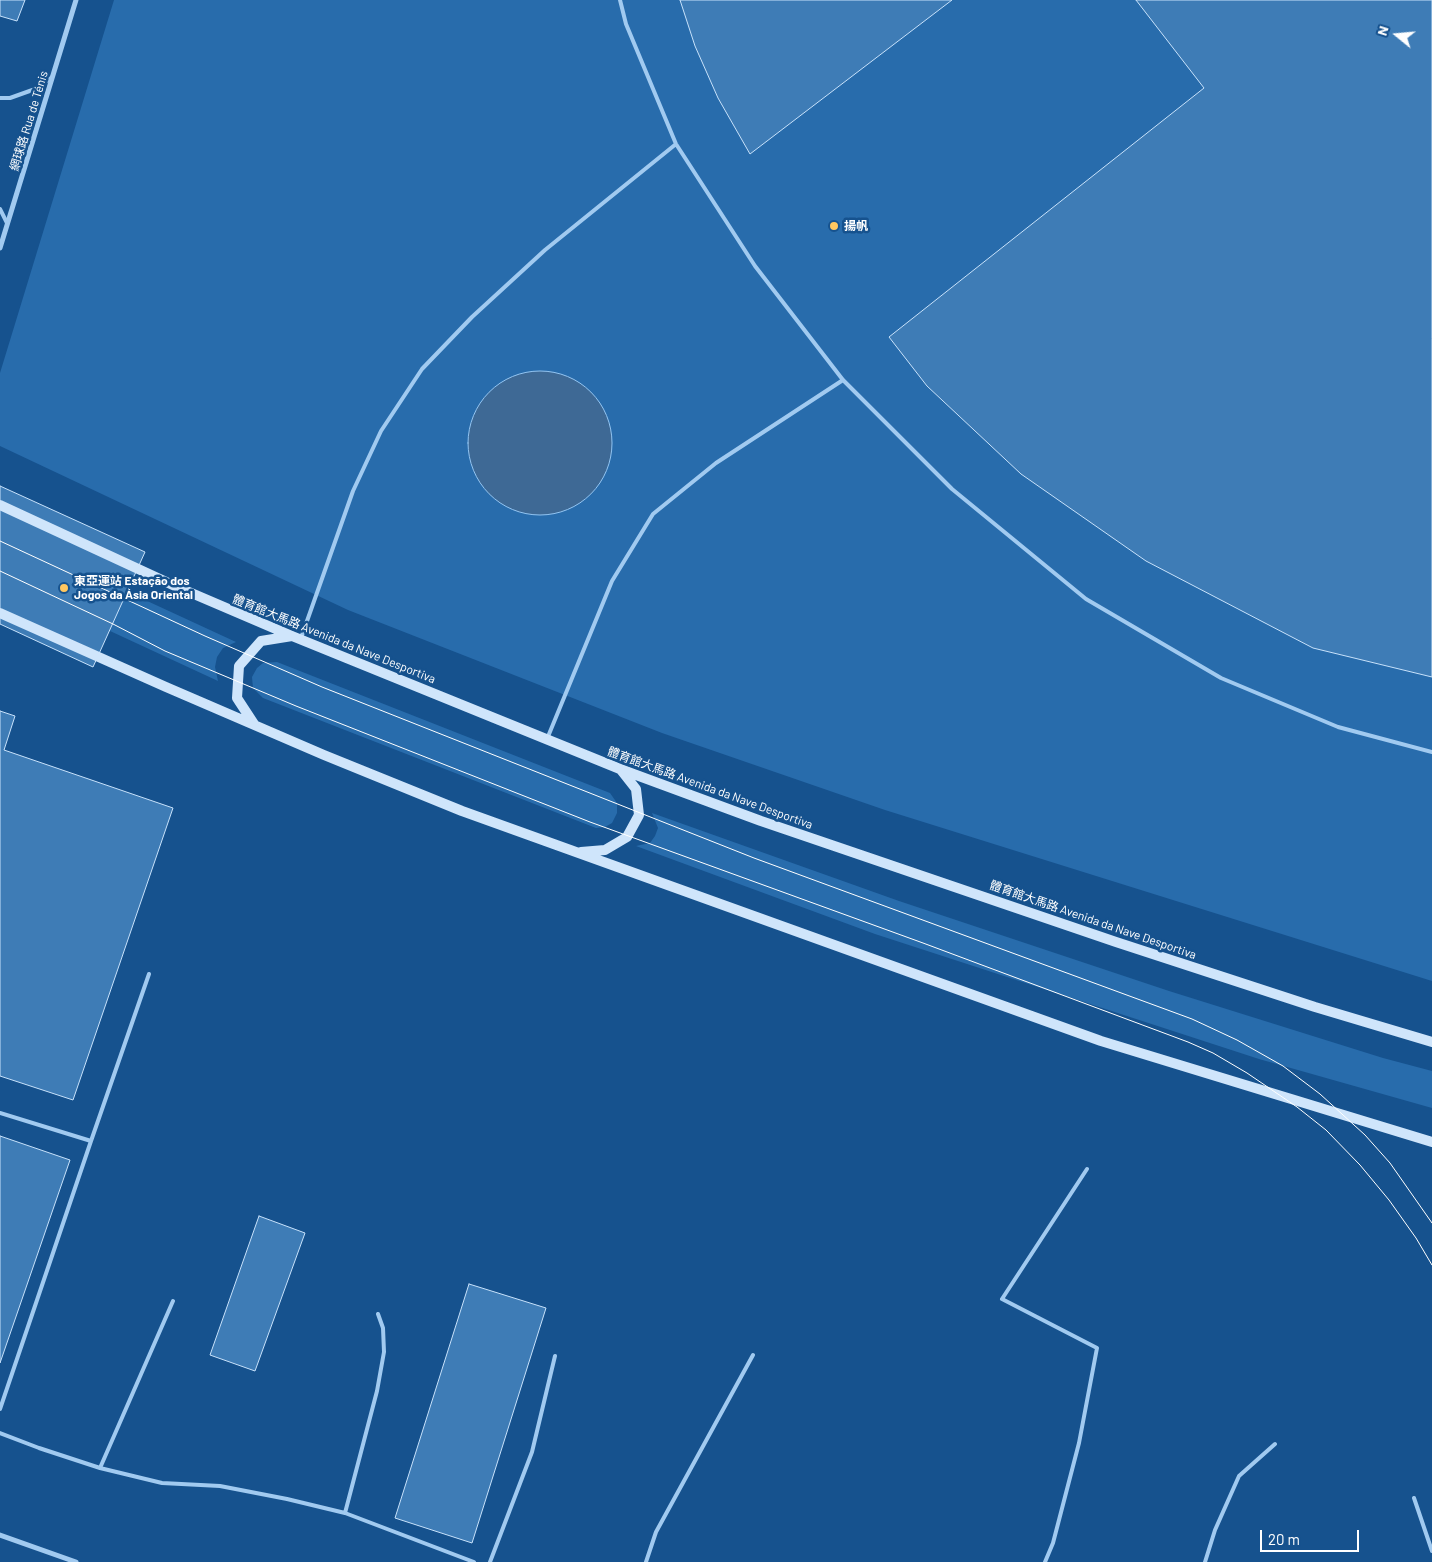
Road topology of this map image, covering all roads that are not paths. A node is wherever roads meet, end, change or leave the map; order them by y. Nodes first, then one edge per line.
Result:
1 (76, 0) edge
2 (620, 0) edge
3 (53, 77) junction
4 (0, 98) edge
5 (676, 144) junction
6 (0, 209) edge
7 (8, 223) junction
8 (0, 248) edge
9 (843, 380) junction
10 (0, 505) edge
11 (0, 613) edge
12 (297, 637) junction
13 (255, 724) junction
14 (547, 739) junction
15 (1432, 752) edge
16 (620, 769) junction
17 (577, 853) junction
18 (149, 974) dead end
19 (1432, 1042) edge
20 (0, 1113) edge
21 (91, 1141) junction
22 (1432, 1142) edge
23 (1087, 1169) dead end
24 (172, 1301) dead end
25 (378, 1314) dead end
26 (753, 1355) dead end
27 (555, 1356) dead end
28 (0, 1409) edge
29 (0, 1433) edge
30 (1275, 1444) dead end
31 (100, 1468) junction
32 (1414, 1498) dead end
33 (345, 1513) junction
34 (0, 1535) edge
35 (1432, 1551) edge
36 (76, 1562) edge
37 (474, 1562) edge
38 (490, 1562) edge
39 (646, 1562) edge
40 (1045, 1562) edge
41 (1205, 1562) edge

1 - 3 street, 網球路 Rua de Ténis
2 - 5 lane
3 - 4 lane
3 - 7 street, 網球路 Rua de Ténis
5 - 9 lane
5 - 12 lane
6 - 7 lane
7 - 8 street, 網球路 Rua de Ténis
9 - 14 lane
9 - 15 lane
10 - 12 main road, 體育館大馬路 Avenida da Nave Desportiva
11 - 13 main road
12 - 13 main road
12 - 14 main road, 體育館大馬路 Avenida da Nave Desportiva
13 - 17 main road
14 - 16 main road, 體育館大馬路 Avenida da Nave Desportiva
16 - 17 main road
16 - 19 main road, 體育館大馬路 Avenida da Nave Desportiva
17 - 22 main road
18 - 21 lane
20 - 21 lane
21 - 28 lane
23 - 40 lane
24 - 31 lane
25 - 33 lane
26 - 39 lane
27 - 38 lane
29 - 31 lane
30 - 41 lane
31 - 33 lane
32 - 35 lane
33 - 37 lane
34 - 36 street

